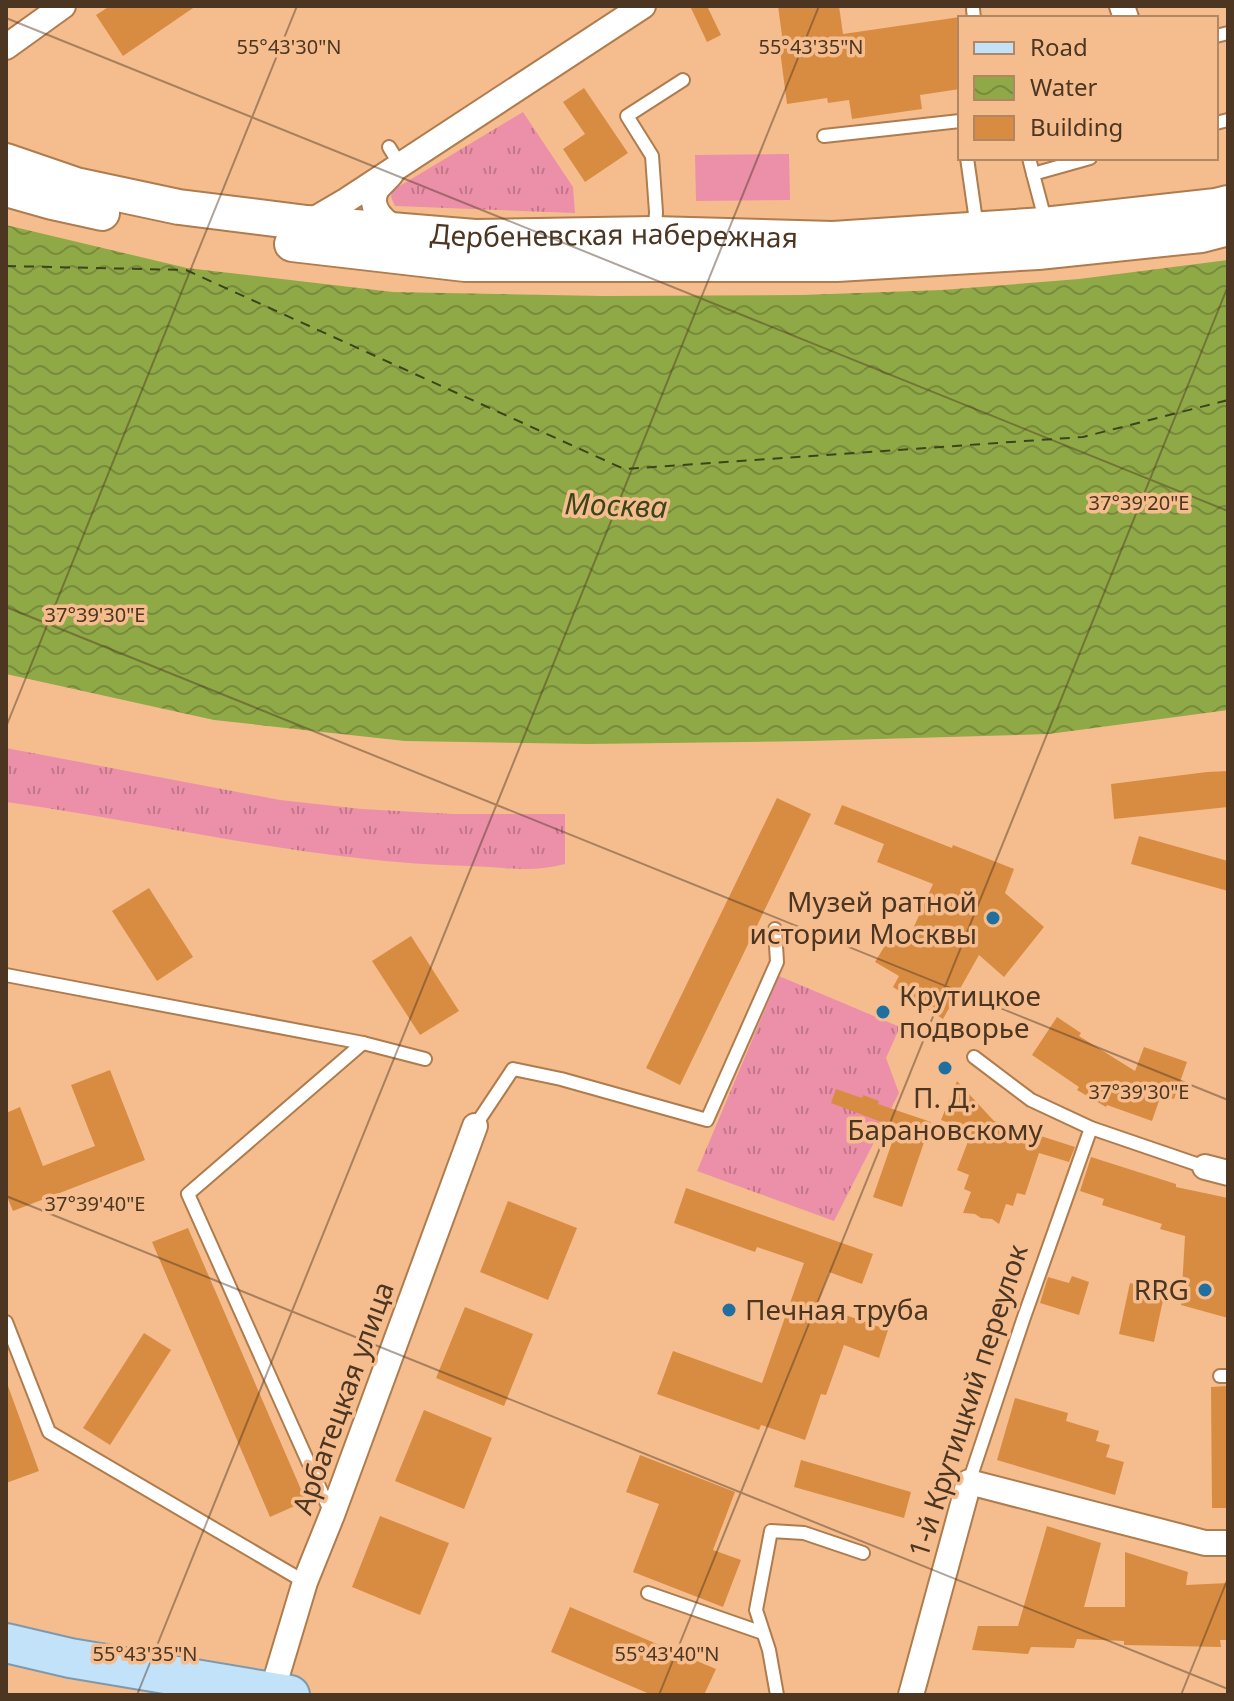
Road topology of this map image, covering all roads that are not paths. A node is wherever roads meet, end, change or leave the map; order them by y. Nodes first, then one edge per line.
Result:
1 (63, 6) edge
2 (643, 6) edge
3 (6, 47) edge
4 (683, 80) dead end
5 (958, 121) edge
6 (824, 136) dead end
7 (395, 156) junction
8 (967, 160) edge
9 (1030, 160) edge
10 (1083, 160) edge
11 (6, 161) edge
12 (1033, 174) junction
13 (6, 189) edge
14 (1228, 203) edge
15 (307, 223) junction
16 (1044, 225) junction
17 (1228, 228) edge
18 (973, 230) junction
19 (408, 232) junction
20 (654, 234) junction
21 (277, 242) junction
22 (775, 929) dead end
23 (6, 975) edge
24 (363, 1043) junction
25 (974, 1057) dead end
26 (425, 1059) dead end
27 (475, 1126) joint
28 (1091, 1128) junction
29 (1216, 1170) edge
30 (6, 1322) edge
31 (969, 1482) junction
32 (332, 1515) junction
33 (1228, 1543) edge
34 (863, 1553) dead end
35 (305, 1582) junction
36 (648, 1593) dead end
37 (763, 1633) junction
38 (6, 1643) edge
39 (281, 1694) edge
40 (777, 1695) edge
41 (911, 1695) edge

1 - 3 street
2 - 7 street
4 - 20 lane
5 - 6 lane
7 - 15 street
7 - 19 street
8 - 18 lane
9 - 12 lane
10 - 12 lane
11 - 15 main road, Дербеневская набережная
12 - 16 lane
13 - 21 main road, Дербеневская набережная
14 - 16 main road, Дербеневская набережная
15 - 19 main road, Дербеневская набережная
15 - 21 street
16 - 18 main road, Дербеневская набережная
17 - 21 main road, Дербеневская набережная
18 - 20 main road, Дербеневская набережная
19 - 20 main road, Дербеневская набережная
22 - 27 lane
23 - 24 lane
24 - 26 lane
24 - 32 lane
25 - 28 lane
27 - 32 street, Арбатецкая улица
28 - 29 lane
28 - 31 lane, 1-й Крутицкий переулок
30 - 35 lane
31 - 33 street
31 - 41 street, 1-й Крутицкий переулок
32 - 35 street, Арбатецкая улица
34 - 37 lane
35 - 39 street, Арбатецкая улица
36 - 37 lane
37 - 40 lane
38 - 39 main road

